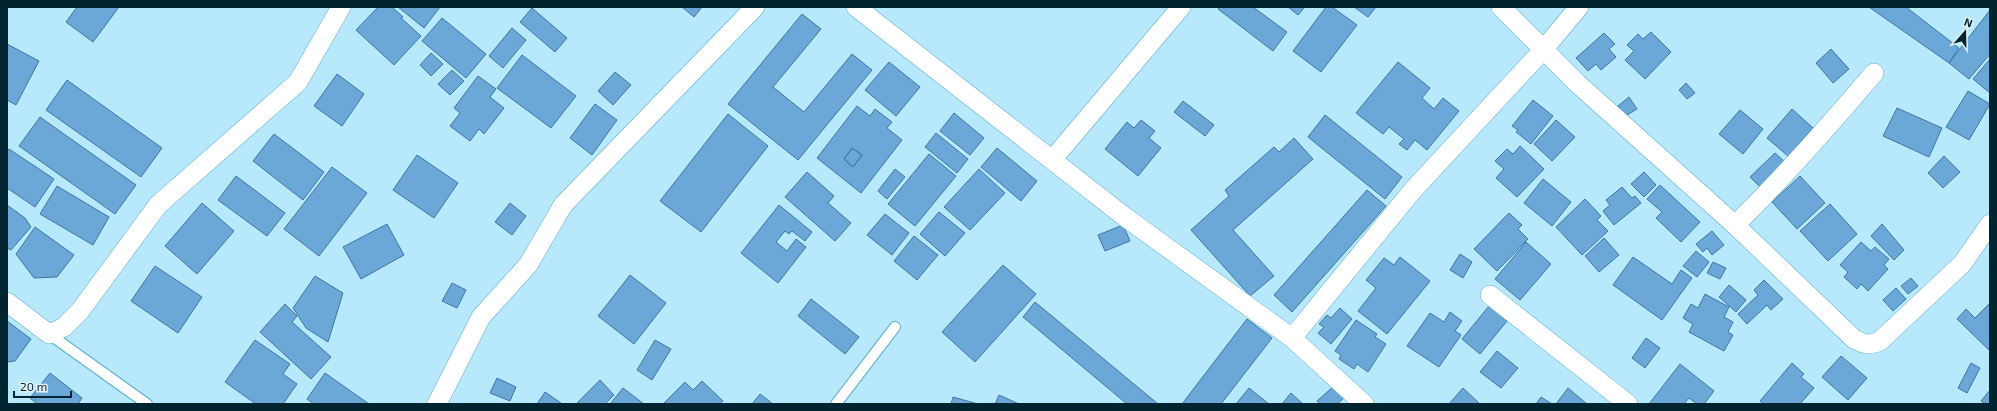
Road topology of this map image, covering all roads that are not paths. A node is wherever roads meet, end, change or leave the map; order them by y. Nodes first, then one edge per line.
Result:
1 (341, 7) edge
2 (755, 7) edge
3 (856, 7) edge
4 (1181, 7) edge
5 (1500, 7) edge
6 (1579, 7) edge
7 (1543, 50) junction
8 (1874, 73) dead end
9 (1052, 160) junction
10 (1990, 224) edge
11 (1735, 225) junction
12 (1490, 295) dead end
13 (7, 302) edge
14 (895, 327) dead end
15 (49, 334) junction
16 (1292, 338) junction
17 (147, 404) edge
18 (437, 404) edge
19 (836, 404) edge
20 (1364, 404) edge
21 (1628, 404) edge

1 - 15 street
2 - 18 street
3 - 9 street
4 - 9 street
5 - 7 street
6 - 7 street
7 - 11 street
7 - 16 street
8 - 11 street
9 - 16 street
10 - 11 street
12 - 21 street
13 - 15 street
14 - 19 lane
15 - 17 lane
16 - 20 street

